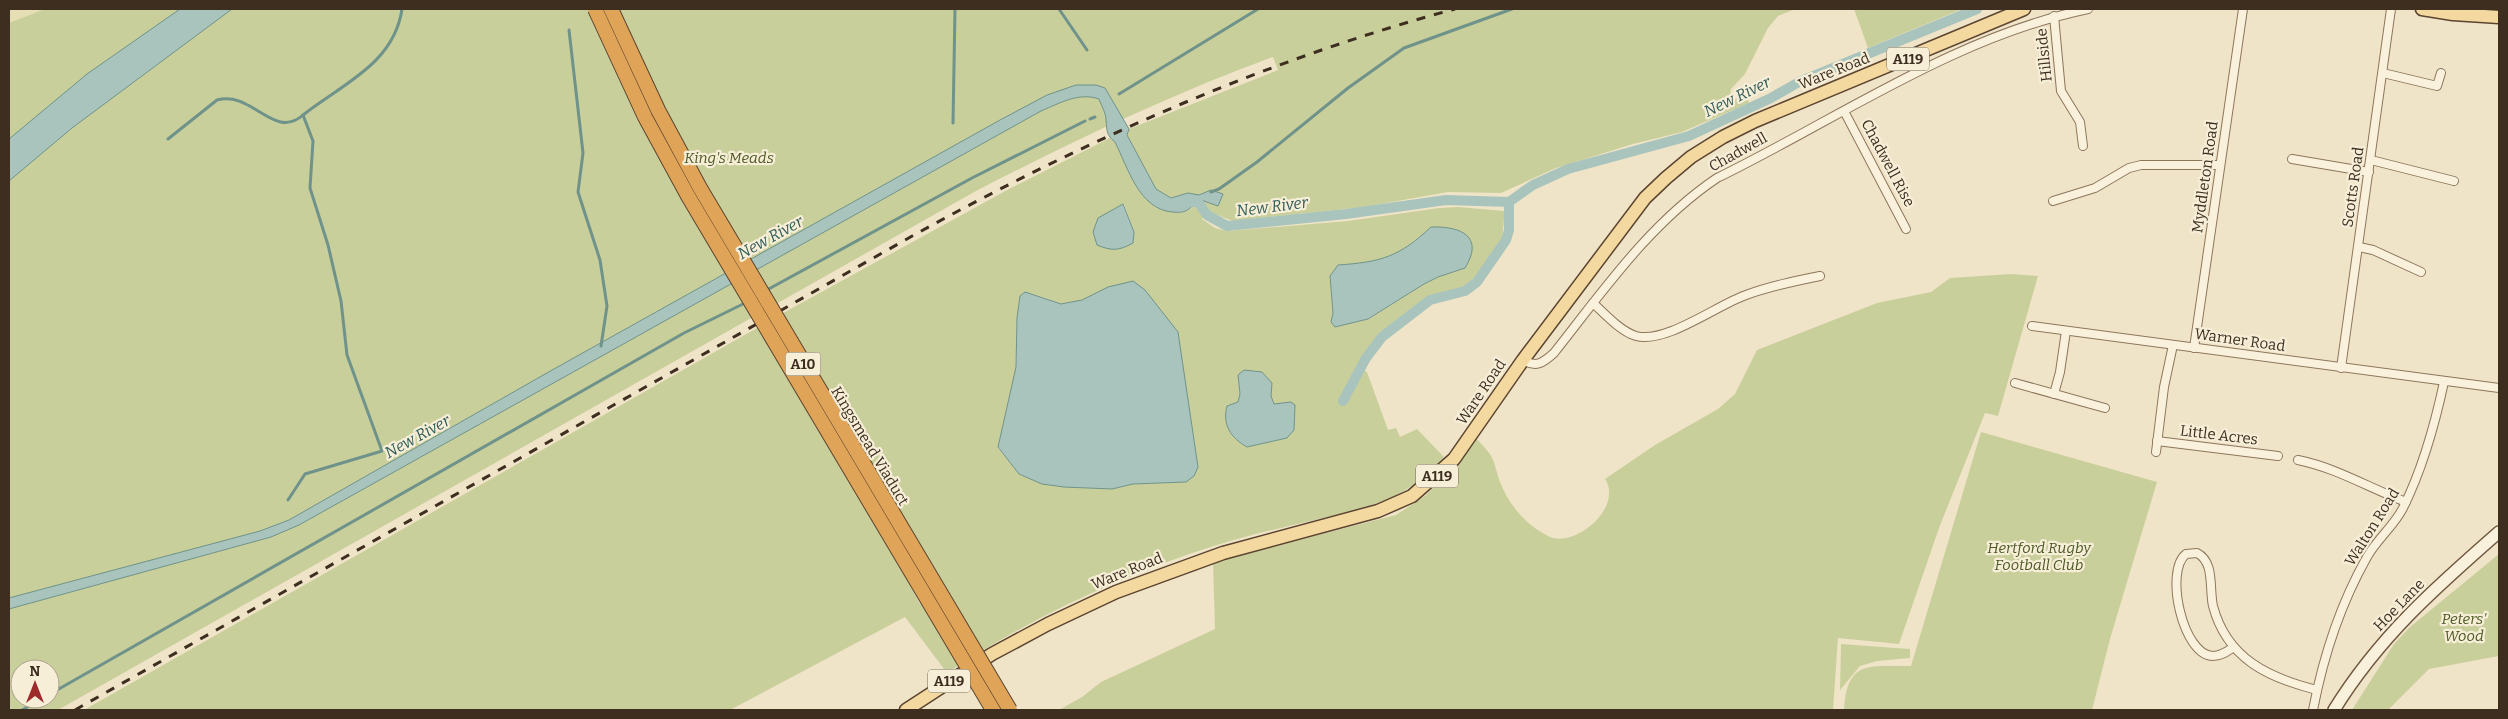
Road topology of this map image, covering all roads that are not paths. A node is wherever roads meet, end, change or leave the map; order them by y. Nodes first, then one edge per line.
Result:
1 (596, 9) edge
2 (611, 9) edge
3 (2024, 9) edge
4 (2088, 9) edge
5 (2243, 9) edge
6 (2391, 9) edge
7 (2422, 9) edge
8 (2054, 16) junction
9 (2499, 17) edge
10 (2019, 28) joint
11 (2383, 73) junction
12 (2441, 73) dead end
13 (1844, 111) junction
14 (2083, 146) dead end
15 (2292, 159) dead end
16 (2370, 160) junction
17 (2220, 165) junction
18 (2369, 172) junction
19 (2454, 181) dead end
20 (2053, 201) dead end
21 (1906, 229) dead end
22 (2359, 247) junction
23 (2421, 272) dead end
24 (1820, 276) dead end
25 (1593, 303) junction
26 (2032, 326) dead end
27 (2066, 331) junction
28 (2173, 345) junction
29 (2194, 348) junction
30 (1523, 360) junction
31 (2341, 368) junction
32 (2444, 382) junction
33 (2015, 383) dead end
34 (2499, 388) edge
35 (2054, 394) junction
36 (2105, 408) dead end
37 (2157, 441) junction
38 (2156, 452) dead end
39 (2278, 456) dead end
40 (2298, 460) dead end
41 (2406, 502) junction
42 (2499, 532) edge
43 (2234, 647) junction
44 (2317, 690) junction
45 (908, 710) edge
46 (993, 710) edge
47 (1010, 710) edge
48 (2313, 710) edge
49 (2334, 710) edge

1 - 46 highway, Kingsmead Viaduct / A10, bridge
2 - 47 highway, Kingsmead Viaduct / A10, bridge
3 - 30 main road, Ware Road / A119
4 - 8 street, Hillside
5 - 17 street, Myddleton Road
6 - 11 street, Scotts Road
7 - 9 main road
8 - 10 street, Hillside
8 - 14 street, Hillside
10 - 13 street, Chadwell
11 - 12 street
11 - 16 street, Scotts Road
13 - 21 street, Chadwell Rise
13 - 25 street, Chadwell
15 - 18 street
16 - 18 street, Scotts Road
16 - 19 street
17 - 20 street
17 - 29 street, Myddleton Road
18 - 22 street, Scotts Road
22 - 23 street
22 - 31 street, Scotts Road
24 - 25 street
25 - 30 street, Chadwell
26 - 27 street, Warner Road
27 - 28 street, Warner Road
27 - 35 street
28 - 29 street, Warner Road
28 - 37 street, Little Acres
29 - 31 street, Warner Road
30 - 45 main road, Ware Road / A119
31 - 32 street, Warner Road
32 - 34 street
32 - 41 street, Walton Road
33 - 35 street
35 - 36 street
37 - 38 street, Little Acres
37 - 39 street, Little Acres
40 - 41 street
41 - 44 street, Walton Road
42 - 49 street, Hoe Lane
43 - 43 street
43 - 44 street
44 - 48 street, Walton Road

